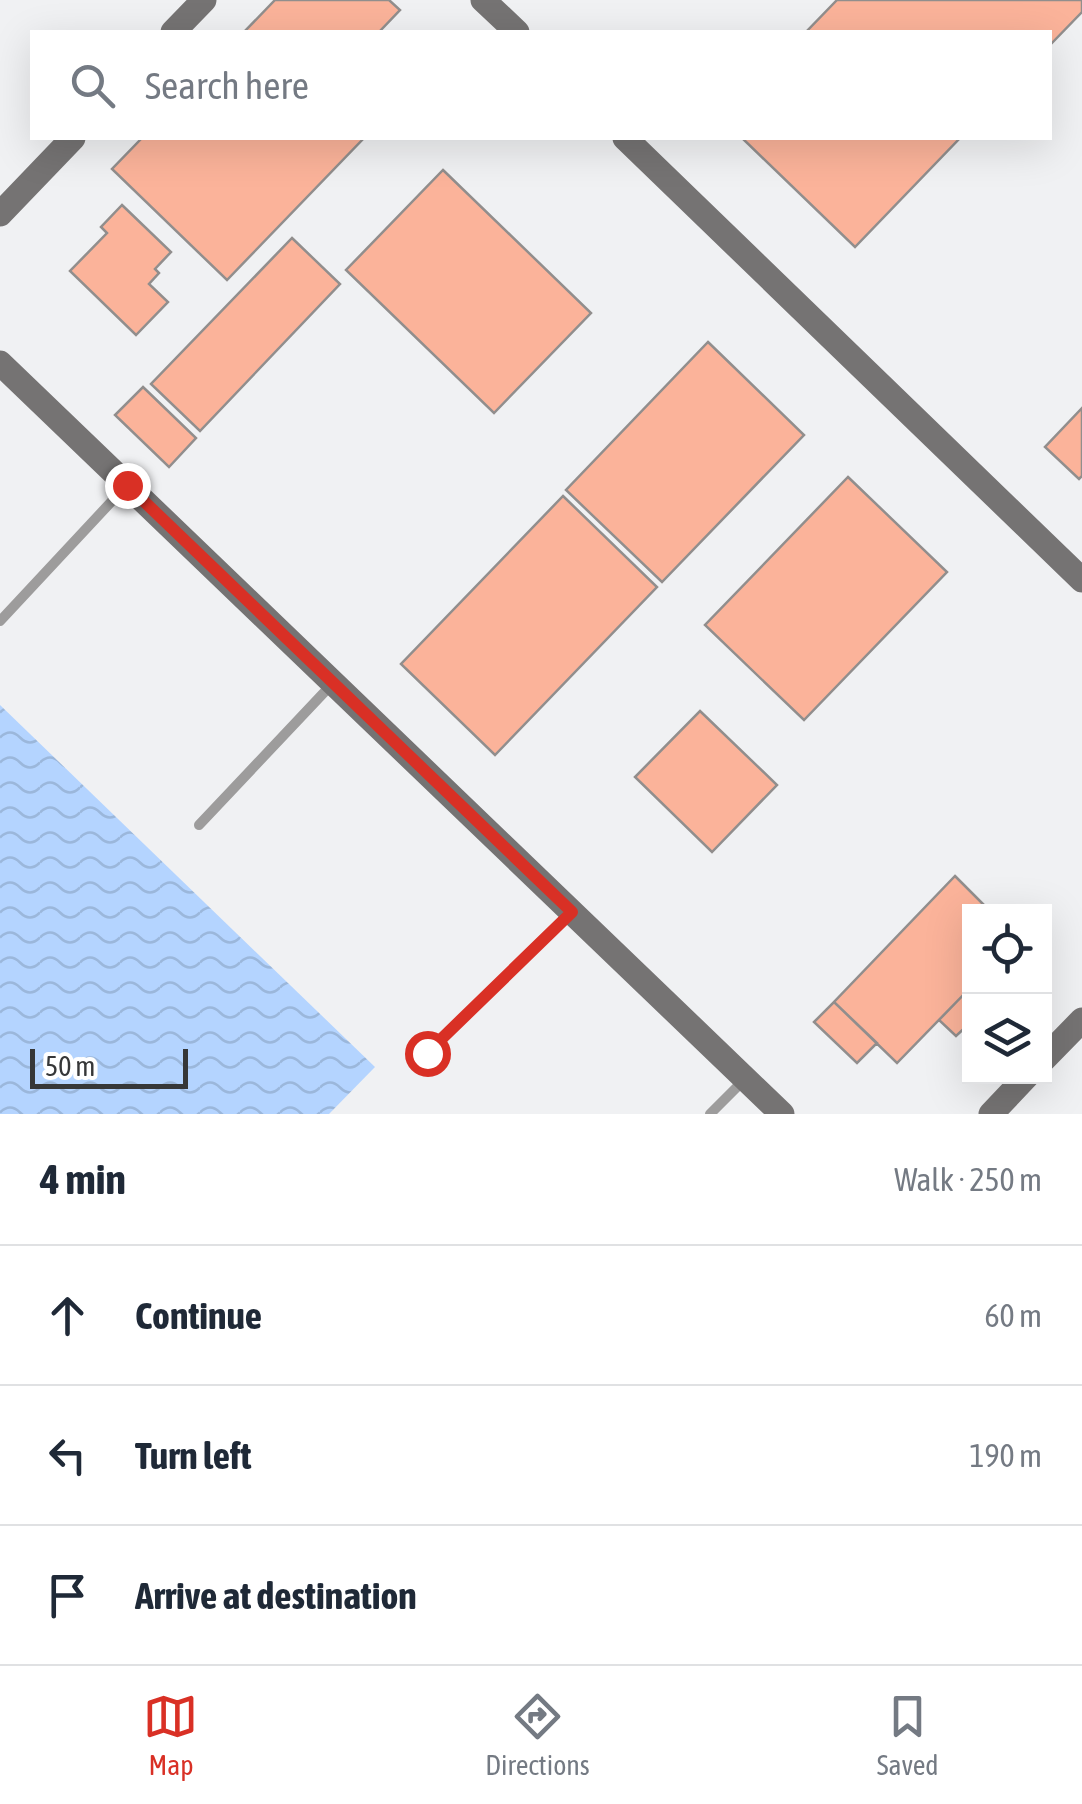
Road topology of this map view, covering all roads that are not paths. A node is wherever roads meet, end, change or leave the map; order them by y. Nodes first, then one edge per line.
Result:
1 (204, 0) edge
2 (483, 0) edge
3 (175, 30) edge
4 (514, 30) edge
5 (71, 140) edge
6 (627, 140) edge
7 (0, 214) edge
8 (0, 363) edge
9 (127, 485) junction
10 (1082, 580) edge
11 (0, 621) edge
12 (334, 682) junction
13 (198, 825) dead end
14 (572, 912) junction
15 (1082, 1020) edge
16 (1052, 1051) edge
17 (427, 1053) dead end
18 (745, 1078) junction
19 (1019, 1084) edge
20 (710, 1114) edge
21 (782, 1114) edge
22 (991, 1114) edge

1 - 3 street
2 - 4 street
5 - 7 street
6 - 10 street
8 - 9 street
9 - 11 lane
9 - 12 street
12 - 13 lane
12 - 14 street
14 - 17 lane
14 - 18 street
15 - 16 street
18 - 20 lane
18 - 21 street
19 - 22 street

